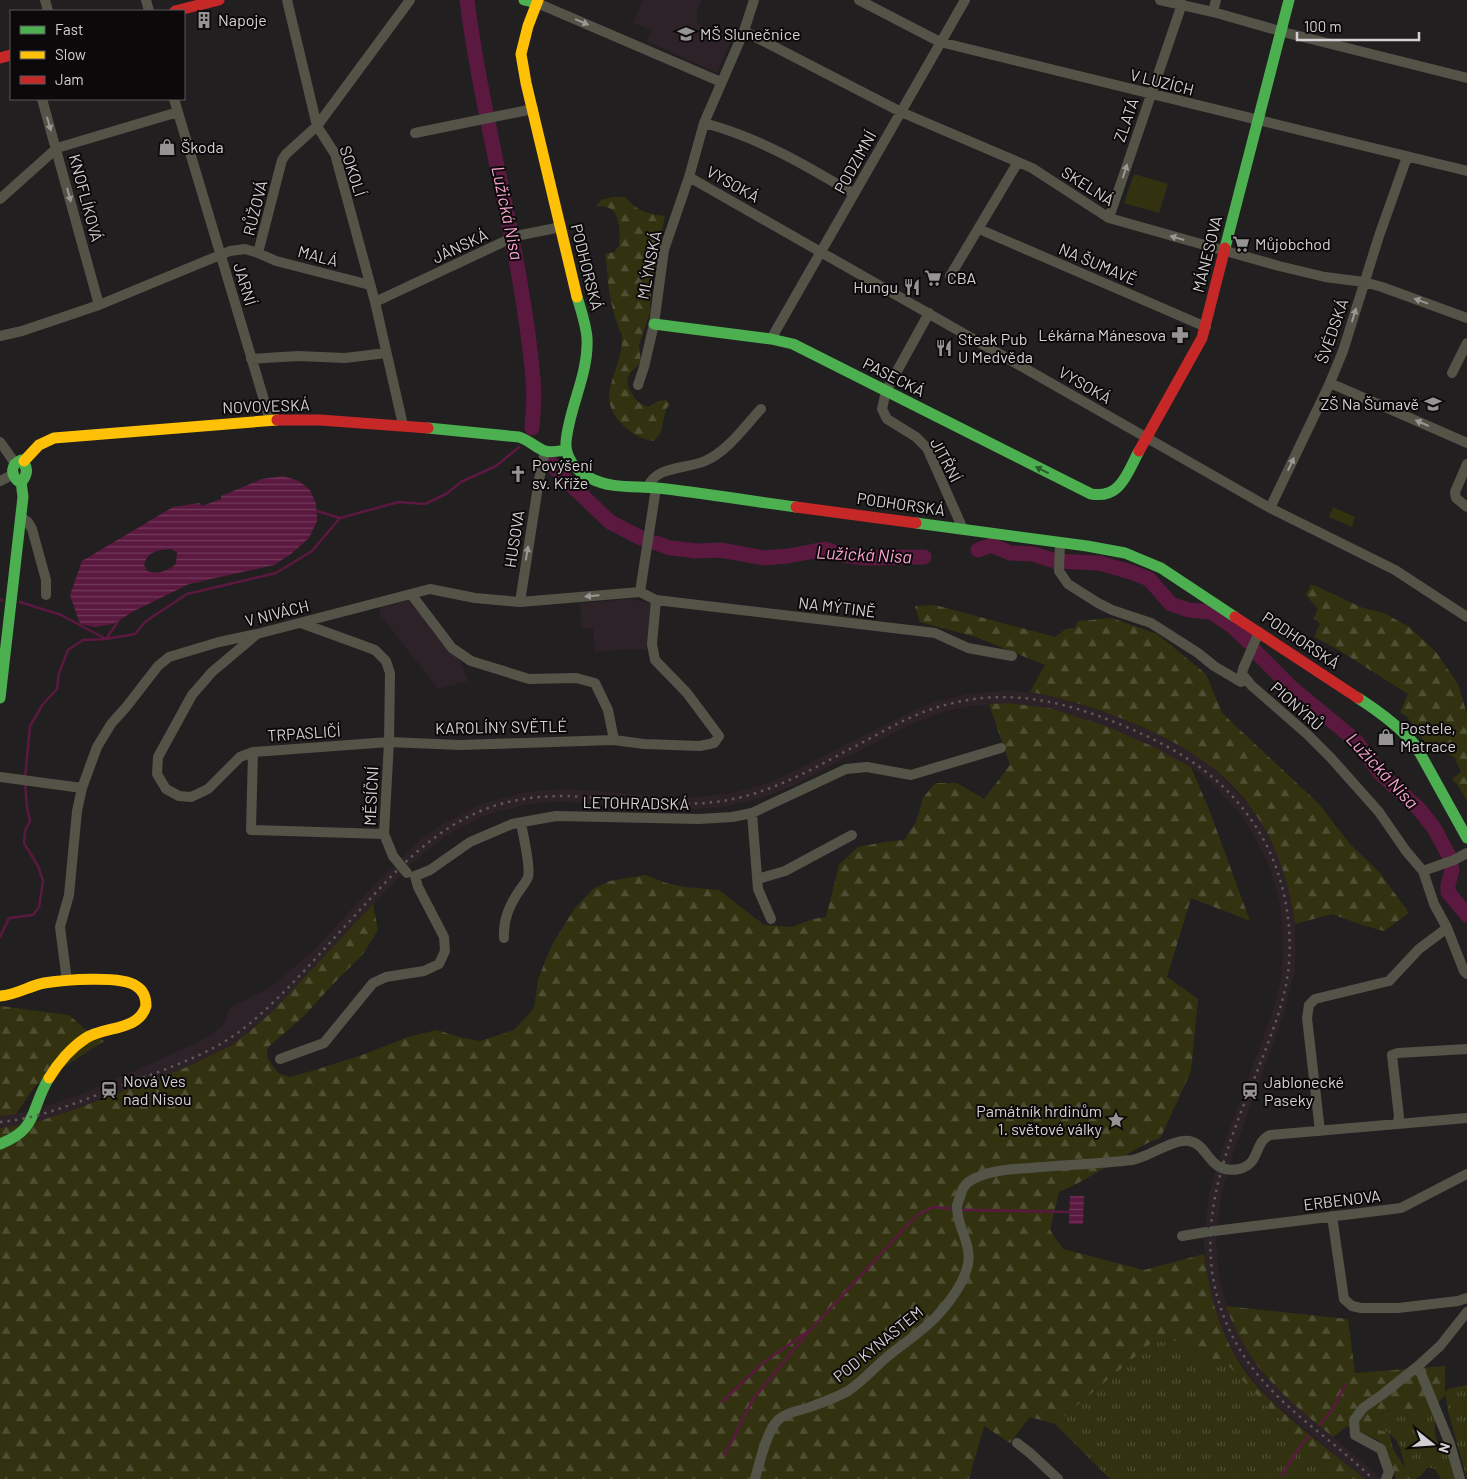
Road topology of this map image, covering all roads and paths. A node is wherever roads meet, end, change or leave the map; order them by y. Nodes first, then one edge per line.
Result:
1 (220, 0) edge
2 (287, 0) edge
3 (410, 0) edge
4 (524, 0) edge
5 (754, 0) edge
6 (859, 0) edge
7 (965, 0) edge
8 (1160, 0) edge
9 (1216, 0) edge
10 (1288, 0) edge
11 (538, 2) edge
12 (1182, 4) junction
13 (180, 10) edge
14 (1213, 12) junction
15 (744, 31) junction
16 (1280, 31) junction
17 (940, 42) junction
18 (1467, 78) edge
19 (721, 82) junction
20 (1151, 95) junction
21 (42, 100) edge
22 (174, 100) edge
23 (533, 109) junction
24 (178, 112) junction
25 (901, 112) junction
26 (1258, 121) junction
27 (704, 123) junction
28 (317, 126) junction
29 (415, 133) dead end
30 (56, 148) junction
31 (1407, 157) junction
32 (1018, 162) junction
33 (1467, 171) edge
34 (689, 177) junction
35 (854, 194) junction
36 (0, 199) edge
37 (1109, 218) junction
38 (561, 227) junction
39 (979, 229) junction
40 (1224, 251) junction
41 (822, 252) junction
42 (258, 253) junction
43 (220, 254) junction
44 (950, 276) dead end
45 (1364, 282) junction
46 (370, 285) junction
47 (375, 302) junction
48 (99, 305) junction
49 (929, 313) junction
50 (1467, 318) edge
51 (654, 324) junction
52 (1206, 327) junction
53 (0, 336) edge
54 (771, 339) junction
55 (1467, 343) edge
56 (386, 353) junction
57 (252, 359) junction
58 (1452, 373) dead end
59 (1330, 383) junction
60 (638, 385) dead end
61 (886, 391) junction
62 (761, 409) dead end
63 (270, 420) junction
64 (403, 425) junction
65 (1146, 438) junction
66 (0, 442) edge
67 (1467, 443) edge
68 (566, 450) junction
69 (545, 451) junction
70 (20, 462) junction
71 (1467, 464) edge
72 (17, 478) junction
73 (0, 482) edge
74 (652, 488) junction
75 (1108, 494) joint
76 (1467, 507) edge
77 (1270, 508) junction
78 (21, 517) junction
79 (963, 529) junction
80 (1059, 547) junction
81 (640, 592) junction
82 (411, 594) junction
83 (46, 595) dead end
84 (656, 600) junction
85 (520, 602) junction
86 (1467, 617) edge
87 (301, 623) junction
88 (1259, 632) junction
89 (257, 634) junction
90 (1012, 656) dead end
91 (2, 660) edge
92 (1246, 679) junction
93 (0, 694) edge
94 (614, 740) junction
95 (389, 742) junction
96 (1001, 748) dead end
97 (253, 752) junction
98 (0, 776) edge
99 (82, 788) junction
100 (752, 813) junction
101 (521, 823) junction
102 (384, 834) junction
103 (852, 834) dead end
104 (1467, 838) edge
105 (1467, 853) edge
106 (1423, 871) junction
107 (411, 874) junction
108 (758, 879) junction
109 (771, 919) dead end
110 (1447, 928) junction
111 (504, 938) dead end
112 (1467, 974) edge
113 (67, 981) junction
114 (0, 996) edge
115 (1467, 1049) edge
116 (280, 1059) dead end
117 (1467, 1118) edge
118 (1397, 1124) junction
119 (1320, 1131) junction
120 (0, 1144) edge
121 (1467, 1174) edge
122 (1332, 1216) junction
123 (1182, 1236) dead end
124 (1467, 1298) edge
125 (1467, 1312) edge
126 (1418, 1366) junction
127 (1017, 1443) dead end
128 (756, 1479) edge
129 (1058, 1479) edge
130 (1386, 1479) edge
131 (1460, 1479) edge

1 - 13 street
2 - 28 street, SOKOLÍ
3 - 28 street, RŮŽOVÁ
4 - 11 street
5 - 15 street, MLÝNSKÁ
6 - 17 street, V LUZÍCH
7 - 17 street, PODZIMNÍ
8 - 12 street
9 - 14 street
10 - 16 street, MÁNESOVA
11 -> 19 street
11 - 23 street, PODHORSKÁ
12 - 14 street
12 - 20 street, ZLATÁ
14 - 16 street
15 - 19 street, MLÝNSKÁ
15 - 25 street, SKELNÁ
16 - 18 street
16 - 26 street, MÁNESOVA
17 - 20 street, V LUZÍCH
17 - 25 street, PODZIMNÍ
19 - 27 street, MLÝNSKÁ
20 - 26 street, V LUZÍCH
37 -> 20 street, ZLATÁ
21 -> 30 street, KNOFLÍKOVÁ
22 - 24 street, JARNÍ
23 - 29 street
23 - 38 street, PODHORSKÁ
24 - 30 street
24 - 43 street, JARNÍ
25 - 32 street, SKELNÁ
25 - 35 street, PODZIMNÍ
26 - 31 street, V LUZÍCH
26 - 40 street, MÁNESOVA
27 - 34 street, MLÝNSKÁ
27 - 35 street
28 - 42 street, RŮŽOVÁ
28 - 46 street, SOKOLÍ
30 - 36 street
30 -> 48 street, KNOFLÍKOVÁ
31 - 33 street, V LUZÍCH
31 - 45 street, ŠVÉDSKÁ
32 - 37 street, SKELNÁ
32 - 39 street
34 - 41 street, VYSOKÁ
34 - 51 street, MLÝNSKÁ
35 - 41 street, PODZIMNÍ
40 -> 37 street, SKELNÁ
38 - 47 street, JÁNSKÁ
38 - 68 street, PODHORSKÁ
39 - 44 street
39 - 52 street, NA ŠUMAVĚ
40 - 45 street, SKELNÁ
40 - 52 street, MÁNESOVA
41 - 49 street, VYSOKÁ
41 - 54 street, PODZIMNÍ
42 - 43 street, RŮŽOVÁ
42 - 46 street, MALÁ
43 - 48 street, RŮŽOVÁ
43 - 57 street, JARNÍ
50 -> 45 street, SKELNÁ
59 -> 45 street, ŠVÉDSKÁ
46 - 47 street, SOKOLÍ
47 - 56 street, SOKOLÍ
48 - 53 street, RŮŽOVÁ
49 - 61 street, JITŘNÍ
49 - 65 street, VYSOKÁ
51 - 54 street, PASECKÁ
51 - 60 street, MLÝNSKÁ
52 - 65 street, MÁNESOVA
54 - 61 street, PASECKÁ
55 - 58 street
56 - 57 street
56 - 64 street, SOKOLÍ
57 - 63 street, JARNÍ
67 -> 59 street
77 -> 59 street, ŠVÉDSKÁ
75 -> 61 street, PASECKÁ
61 - 79 street, JITŘNÍ
62 - 74 street
63 - 64 street, NOVOVESKÁ
63 - 70 street, NOVOVESKÁ
64 - 69 street, NOVOVESKÁ
65 - 75 street, MÁNESOVA
65 - 77 street, VYSOKÁ
66 - 70 street
68 - 69 street
68 - 74 street, PODHORSKÁ
85 -> 69 street, HUSOVA
70 - 72 street
71 - 76 street
72 - 73 street
72 - 78 street
74 - 79 street, PODHORSKÁ
74 - 81 street
77 - 86 street, VYSOKÁ
78 - 83 street
78 - 91 street
79 - 80 street, PODHORSKÁ
80 - 88 street, PODHORSKÁ
80 - 92 street, PIONÝRŮ
81 - 84 street, NA MÝTINĚ
81 -> 85 street, V NIVÁCH
82 - 85 street, V NIVÁCH
82 - 87 street, V NIVÁCH
82 - 94 street
84 - 90 street, NA MÝTINĚ
84 - 94 street, KAROLÍNY SVĚTLÉ
87 - 89 street, V NIVÁCH
87 - 95 street, MĚSÍČNÍ
88 - 92 street, PIONÝRŮ
88 - 104 street, PODHORSKÁ
89 - 97 street
89 - 99 street, V NIVÁCH
91 - 93 street
92 - 106 street, PIONÝRŮ
94 - 95 street, KAROLÍNY SVĚTLÉ
95 - 97 street, TRPASLIČÍ
95 - 102 street, MĚSÍČNÍ
96 - 100 street, LETOHRADSKÁ
97 - 102 street, TRPASLIČÍ
98 - 99 street
99 - 113 street, V NIVÁCH
100 - 101 street, LETOHRADSKÁ
100 - 108 street
101 - 107 street, LETOHRADSKÁ
101 - 111 street
102 - 107 street, MĚSÍČNÍ, bridge
103 - 108 street
105 - 106 street
106 - 110 street, PIONÝRŮ
107 - 116 street, MĚSÍČNÍ
108 - 109 street
110 - 112 street, PIONÝRŮ
110 - 119 street
113 - 114 street
113 - 120 street
115 - 118 street
117 - 118 street
118 - 119 street
119 - 128 street, POD KYNASTEM
121 - 122 street, ERBENOVA
122 - 123 street, ERBENOVA
122 - 124 street
125 - 126 street
126 - 130 street
126 - 131 street
127 - 129 street

